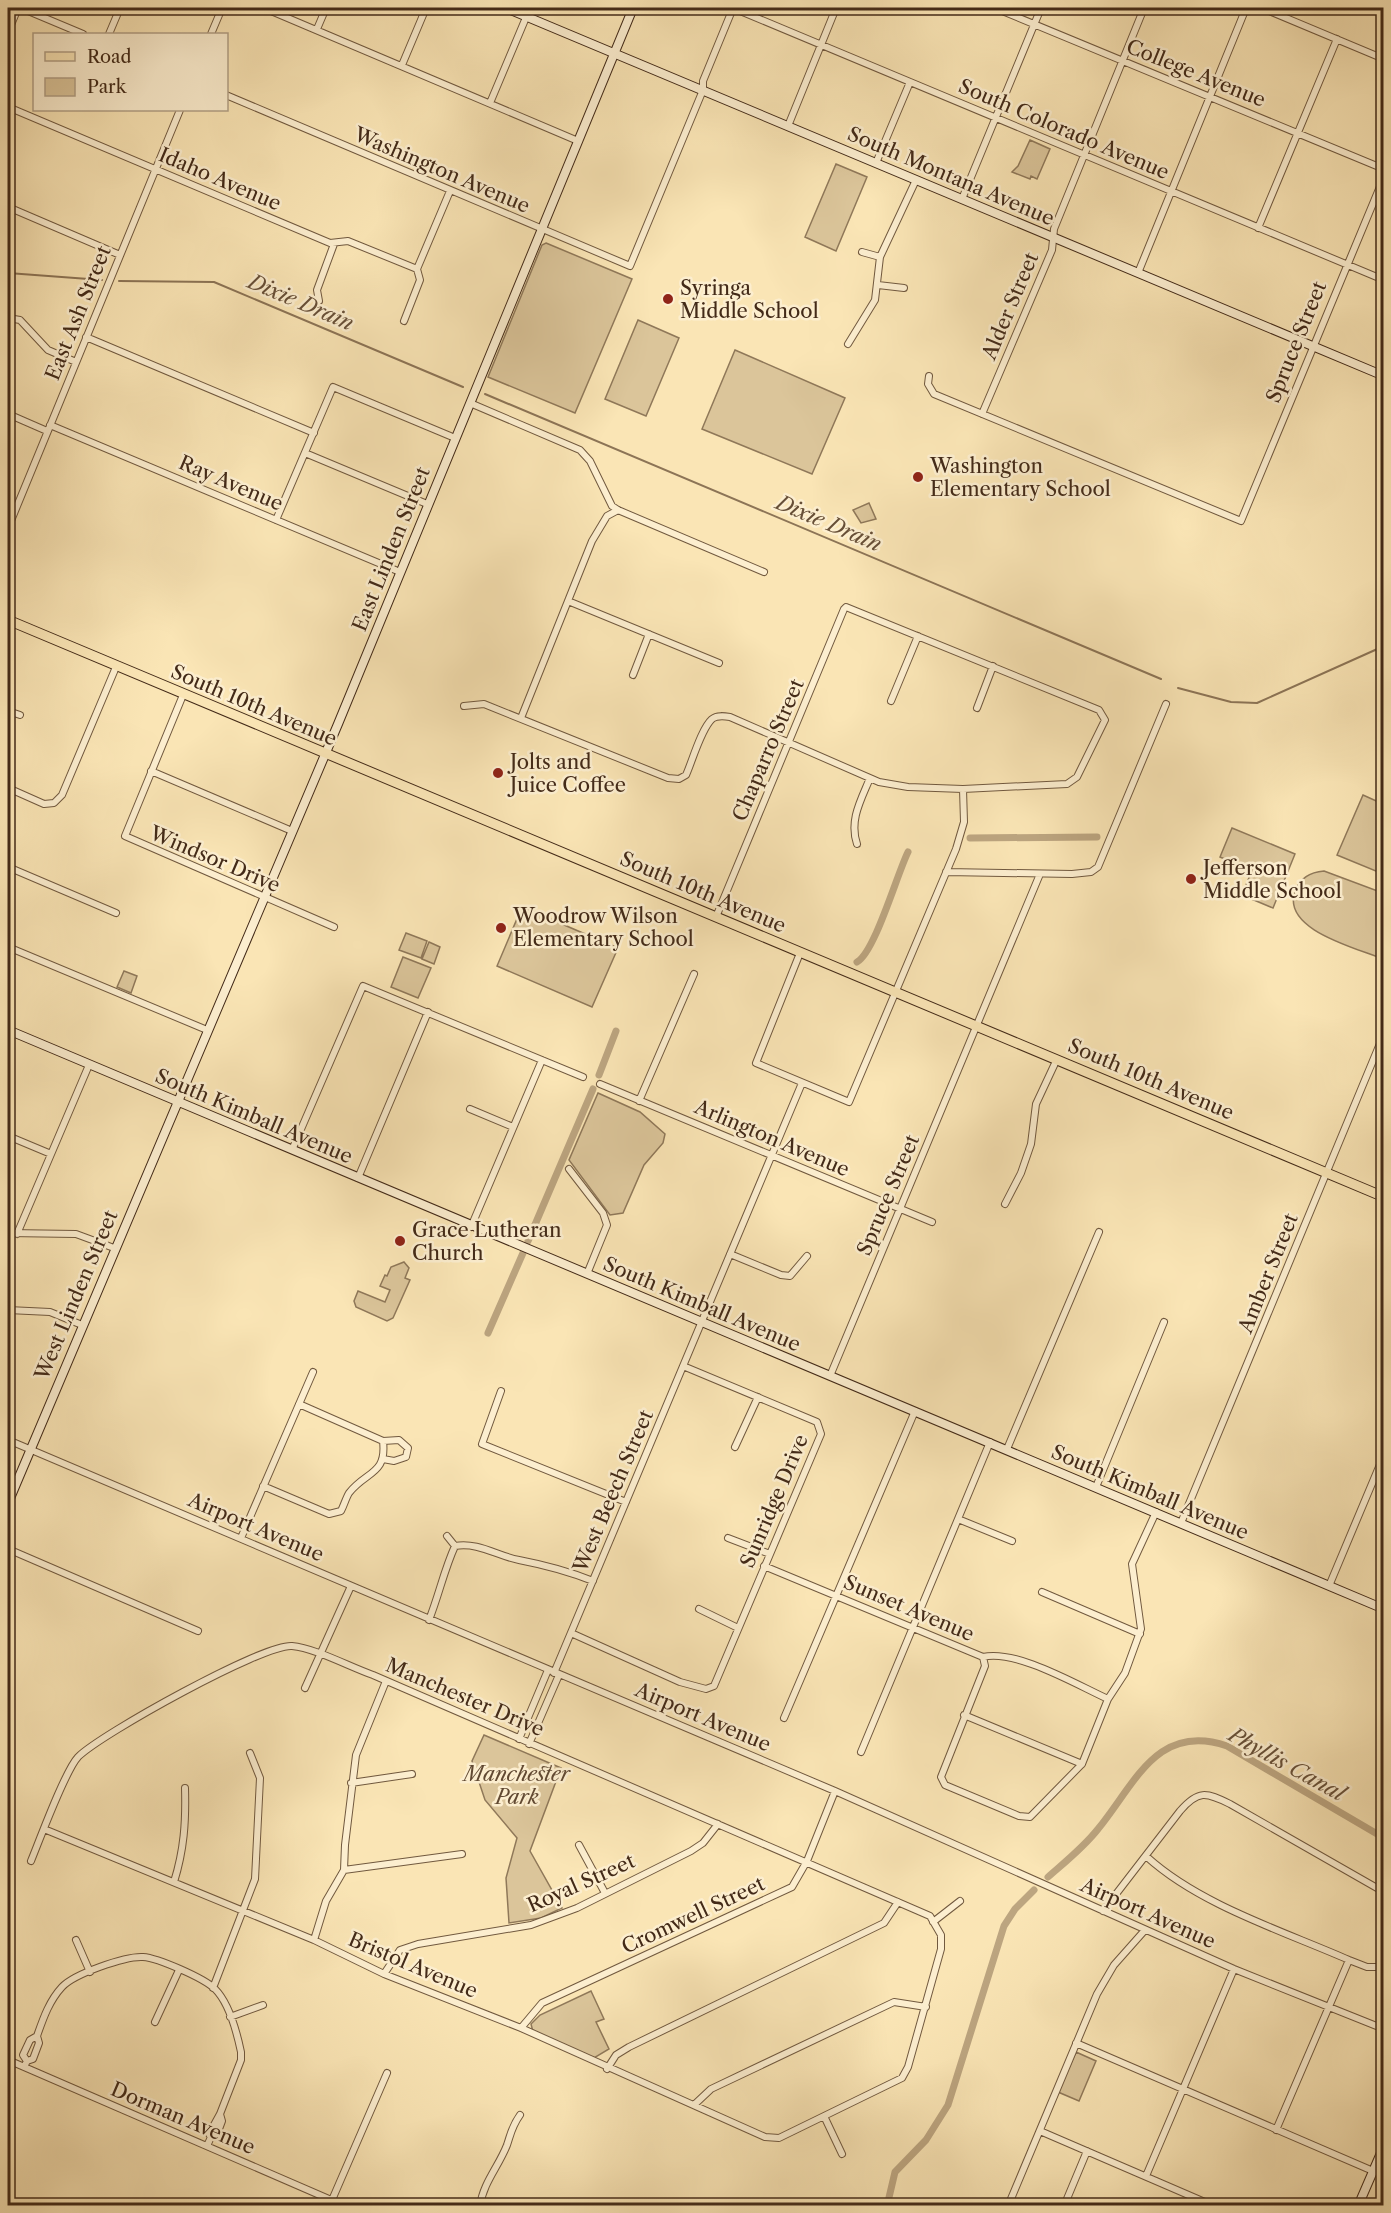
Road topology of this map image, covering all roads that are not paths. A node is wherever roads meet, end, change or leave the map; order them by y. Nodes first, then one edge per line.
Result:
1 (20, 8) edge
2 (120, 8) edge
3 (222, 8) edge
4 (264, 8) edge
5 (326, 8) edge
6 (426, 8) edge
7 (506, 8) edge
8 (633, 8) edge
9 (733, 8) edge
10 (836, 8) edge
11 (995, 8) edge
12 (1041, 8) edge
13 (1144, 8) edge
14 (1246, 8) edge
15 (1262, 8) edge
16 (529, 12) edge
17 (1034, 24) junction
18 (317, 29) junction
19 (8, 32) edge
20 (81, 33) edge
21 (109, 33) edge
22 (211, 33) edge
23 (1337, 39) junction
24 (821, 45) junction
25 (614, 53) junction
26 (1383, 59) edge
27 (1122, 60) junction
28 (402, 65) junction
29 (910, 82) junction
30 (703, 90) junction
31 (228, 96) edge
32 (1210, 96) junction
33 (489, 103) junction
34 (8, 107) edge
35 (180, 111) edge
36 (995, 117) junction
37 (788, 126) junction
38 (1298, 132) junction
39 (578, 141) junction
40 (1083, 155) junction
41 (876, 163) junction
42 (1383, 169) edge
43 (155, 170) junction
44 (1383, 177) edge
45 (916, 180) junction
46 (450, 191) junction
47 (1170, 192) junction
48 (962, 199) junction
49 (8, 207) edge
50 (1258, 228) junction
51 (542, 231) junction
52 (1053, 237) junction
53 (334, 244) junction
54 (862, 252) dead end
55 (120, 255) junction
56 (880, 257) junction
57 (1347, 265) junction
58 (418, 271) junction
59 (1138, 273) junction
60 (1383, 280) edge
61 (878, 285) junction
62 (904, 288) dead end
63 (319, 301) dead end
64 (8, 318) edge
65 (404, 321) dead end
66 (86, 337) junction
67 (848, 344) dead end
68 (1312, 346) junction
69 (76, 362) junction
70 (929, 376) dead end
71 (1383, 376) edge
72 (470, 403) junction
73 (8, 414) edge
74 (982, 414) junction
75 (49, 428) junction
76 (314, 433) junction
77 (454, 438) junction
78 (305, 453) junction
79 (427, 504) junction
80 (618, 510) junction
81 (10, 515) edge
82 (276, 520) junction
83 (8, 528) edge
84 (400, 572) junction
85 (764, 572) dead end
86 (568, 601) junction
87 (8, 621) edge
88 (649, 634) junction
89 (918, 636) junction
90 (719, 663) dead end
91 (993, 666) junction
92 (116, 667) junction
93 (633, 675) dead end
94 (183, 695) junction
95 (891, 701) dead end
96 (1166, 704) dead end
97 (464, 706) dead end
98 (977, 708) dead end
99 (8, 711) edge
100 (20, 716) dead end
101 (521, 717) junction
102 (789, 742) junction
103 (325, 755) junction
104 (151, 771) junction
105 (870, 778) junction
106 (8, 788) edge
107 (963, 789) junction
108 (292, 831) junction
109 (857, 844) dead end
110 (8, 867) edge
111 (946, 872) junction
112 (1040, 874) junction
113 (263, 897) junction
114 (116, 913) dead end
115 (716, 917) junction
116 (334, 927) dead end
117 (8, 947) edge
118 (800, 953) junction
119 (694, 974) dead end
120 (895, 993) junction
121 (428, 1012) junction
122 (978, 1027) junction
123 (8, 1030) edge
124 (207, 1030) junction
125 (1383, 1034) edge
126 (1057, 1059) junction
127 (542, 1060) junction
128 (89, 1065) junction
129 (583, 1077) dead end
130 (802, 1083) junction
131 (600, 1084) dead end
132 (177, 1101) junction
133 (639, 1101) junction
134 (470, 1109) dead end
135 (513, 1127) junction
136 (8, 1136) edge
137 (292, 1150) junction
138 (51, 1154) junction
139 (771, 1155) junction
140 (569, 1169) dead end
141 (1327, 1173) junction
142 (358, 1179) junction
143 (1383, 1197) edge
144 (1005, 1204) dead end
145 (900, 1209) junction
146 (932, 1222) dead end
147 (471, 1227) junction
148 (1099, 1232) dead end
149 (8, 1233) edge
150 (17, 1234) junction
151 (114, 1248) junction
152 (730, 1254) junction
153 (807, 1256) dead end
154 (587, 1274) junction
155 (8, 1310) edge
156 (702, 1321) junction
157 (1164, 1322) dead end
158 (82, 1325) junction
159 (683, 1366) junction
160 (313, 1372) dead end
161 (830, 1376) junction
162 (501, 1391) dead end
163 (758, 1397) junction
164 (299, 1404) junction
165 (915, 1411) junction
166 (8, 1440) edge
167 (383, 1441) junction
168 (990, 1442) junction
169 (735, 1447) dead end
170 (30, 1449) junction
171 (1007, 1449) junction
172 (1383, 1455) edge
173 (383, 1459) junction
174 (263, 1486) junction
175 (1096, 1487) junction
176 (626, 1502) junction
177 (8, 1503) edge
178 (1156, 1512) junction
179 (958, 1519) junction
180 (1181, 1523) junction
181 (447, 1536) dead end
182 (241, 1538) junction
183 (728, 1538) dead end
184 (1012, 1541) dead end
185 (455, 1546) junction
186 (8, 1550) edge
187 (770, 1554) junction
188 (764, 1566) junction
189 (593, 1581) junction
190 (351, 1586) junction
191 (1329, 1586) junction
192 (1042, 1592) dead end
193 (837, 1596) junction
194 (699, 1609) dead end
195 (1383, 1609) edge
196 (429, 1620) junction
197 (738, 1628) junction
198 (914, 1629) junction
199 (198, 1630) dead end
200 (571, 1633) junction
201 (1140, 1634) junction
202 (319, 1655) junction
203 (983, 1657) junction
204 (554, 1673) junction
205 (386, 1681) junction
206 (305, 1688) dead end
207 (1108, 1699) junction
208 (964, 1715) junction
209 (784, 1718) dead end
210 (519, 1739) junction
211 (530, 1743) junction
212 (861, 1752) dead end
213 (250, 1753) dead end
214 (1082, 1764) junction
215 (412, 1774) dead end
216 (351, 1783) junction
217 (185, 1788) dead end
218 (835, 1791) junction
219 (718, 1824) junction
220 (44, 1829) junction
221 (579, 1845) dead end
222 (462, 1854) dead end
223 (1147, 1857) junction
224 (31, 1861) dead end
225 (807, 1861) junction
226 (344, 1869) junction
227 (174, 1882) junction
228 (1383, 1892) edge
229 (605, 1893) junction
230 (960, 1901) dead end
231 (898, 1902) junction
232 (1103, 1911) junction
233 (245, 1912) junction
234 (933, 1922) junction
235 (1144, 1930) junction
236 (76, 1940) dead end
237 (314, 1940) junction
238 (1349, 1959) junction
239 (1381, 1968) edge
240 (1234, 1969) junction
241 (179, 1970) junction
242 (90, 1972) junction
243 (384, 1974) junction
244 (213, 1988) junction
245 (263, 2005) dead end
246 (926, 2007) junction
247 (1328, 2007) junction
248 (230, 2017) junction
249 (155, 2022) dead end
250 (521, 2028) junction
251 (1383, 2029) edge
252 (1076, 2043) junction
253 (8, 2060) edge
254 (26, 2064) junction
255 (607, 2069) junction
256 (387, 2073) dead end
257 (1183, 2089) junction
258 (694, 2105) junction
259 (520, 2115) dead end
260 (824, 2116) junction
261 (1276, 2130) junction
262 (1040, 2131) junction
263 (207, 2146) junction
264 (1383, 2146) edge
265 (1087, 2151) junction
266 (842, 2154) dead end
267 (1372, 2171) junction
268 (1146, 2176) junction
269 (332, 2200) junction
270 (345, 2205) edge
271 (480, 2205) edge
272 (1008, 2205) edge
273 (1064, 2205) edge
274 (1214, 2205) edge
275 (1358, 2205) edge

1 - 19 street
1 - 20 street
2 - 21 street
3 - 22 street
4 - 18 street
5 - 18 street
6 - 28 street
7 - 16 street, South Montana Avenue
8 - 25 street, East Linden Street
9 - 24 street, South Colorado Avenue
9 - 30 street
10 - 24 street
11 - 17 street, College Avenue
12 - 17 street
13 - 27 street, Alder Street
14 - 32 street
15 - 23 street
16 - 25 street, South Montana Avenue
16 - 33 street
17 - 27 street, College Avenue
17 - 36 street
18 - 28 street
23 - 26 street
23 - 38 street
24 - 29 street, South Colorado Avenue
24 - 37 street
25 - 30 street, South Montana Avenue
25 - 39 street, East Linden Street
27 - 32 street, College Avenue
27 - 40 street, Alder Street
28 - 33 street
29 - 36 street, South Colorado Avenue
29 - 41 street
30 - 37 street, South Montana Avenue
30 - 51 street, Washington Avenue
31 - 46 street, Washington Avenue
32 - 38 street, College Avenue
32 - 47 street
33 - 39 street
34 - 43 street, Idaho Avenue
35 - 43 street, East Ash Street
36 - 40 street, South Colorado Avenue
36 - 48 street
37 - 41 street, South Montana Avenue
38 - 42 street, College Avenue
38 - 50 street
39 - 51 street, East Linden Street
40 - 47 street, South Colorado Avenue
40 - 52 street, Alder Street
41 - 45 street, South Montana Avenue
43 - 53 street, Idaho Avenue
43 - 55 street, East Ash Street
44 - 57 street, Spruce Street
45 - 48 street, South Montana Avenue
45 - 56 street
46 - 51 street, Washington Avenue
46 - 58 street
47 - 50 street, South Colorado Avenue
47 - 59 street
48 - 52 street, South Montana Avenue
49 - 55 street
50 - 57 street, South Colorado Avenue
51 - 72 street, East Linden Street
52 - 59 street, South Montana Avenue
52 - 74 street, Alder Street
53 - 58 street, Idaho Avenue
53 - 63 street
54 - 56 street
55 - 66 street, East Ash Street
56 - 61 street
57 - 60 street, South Colorado Avenue
57 - 68 street, Spruce Street
58 - 65 street
59 - 68 street, South Montana Avenue
61 - 62 street
61 - 67 street
64 - 69 street
66 - 69 street, East Ash Street
66 - 76 street
68 - 71 street, South Montana Avenue
68 - 74 street, Spruce Street
69 - 75 street, East Ash Street
70 - 74 street
72 - 77 street, East Linden Street
72 - 80 street
73 - 75 street, Ray Avenue
75 - 81 street, East Ash Street
75 - 82 street, Ray Avenue
76 - 77 street
76 - 78 street
77 - 79 street, East Linden Street
78 - 79 street
78 - 82 street
79 - 84 street, East Linden Street
80 - 85 street
80 - 86 street
81 - 83 street, East Ash Street
82 - 84 street, Ray Avenue
84 - 103 street, East Linden Street
86 - 88 street
86 - 101 street
87 - 92 main road, South 10th Avenue
88 - 90 street
88 - 93 street
89 - 91 street
89 - 95 street
89 - 102 street, Chaparro Street
91 - 98 street
91 - 107 street
92 - 94 main road, South 10th Avenue
92 - 106 street
94 - 103 main road, South 10th Avenue
94 - 104 street, Windsor Drive
96 - 112 street
97 - 101 street
99 - 100 street
101 - 102 street
102 - 105 street
102 - 115 street, Chaparro Street
103 - 108 street, East Linden Street
103 - 115 main road, South 10th Avenue
104 - 108 street
104 - 113 street, Windsor Drive
105 - 107 street
105 - 109 street
107 - 111 street
108 - 113 street, East Linden Street
110 - 114 street
111 - 112 street
111 - 120 street
112 - 122 street, Spruce Street
113 - 116 street, Windsor Drive
113 - 124 street, East Linden Street
115 - 118 main road, South 10th Avenue
117 - 124 street
118 - 120 main road, South 10th Avenue
118 - 130 street
119 - 133 street
120 - 122 main road, South 10th Avenue
120 - 130 street
121 - 127 street
121 - 137 street
121 - 142 street
122 - 126 main road, South 10th Avenue
122 - 145 street, Spruce Street
123 - 128 street, South Kimball Avenue
124 - 132 street, East Linden Street
125 - 141 street, Amber Street
126 - 141 main road, South 10th Avenue
126 - 144 street
127 - 129 street
127 - 135 street
128 - 132 street, South Kimball Avenue
128 - 138 street
130 - 139 street, West Beech Street
131 - 133 street, Arlington Avenue
132 - 137 street, South Kimball Avenue
132 - 151 street, West Linden Street
133 - 139 street, Arlington Avenue
134 - 135 street
135 - 147 street
136 - 138 street
137 - 142 street, South Kimball Avenue
138 - 150 street
139 - 145 street, Arlington Avenue
139 - 152 street, West Beech Street
140 - 154 street
141 - 143 main road, South 10th Avenue
141 - 180 street, Amber Street
142 - 147 street, South Kimball Avenue
145 - 146 street, Arlington Avenue
145 - 161 street, Spruce Street
147 - 154 street, South Kimball Avenue
148 - 171 street
149 - 150 street
150 - 151 street
151 - 158 street, West Linden Street
152 - 153 street
152 - 156 street, West Beech Street
154 - 156 street, South Kimball Avenue
155 - 158 street
156 - 159 street, West Beech Street
156 - 161 street, South Kimball Avenue
157 - 175 street
158 - 170 street, West Linden Street
159 - 163 street, Sunridge Drive
159 - 176 street, West Beech Street
160 - 164 street
161 - 165 street, South Kimball Avenue
162 - 176 street
163 - 169 street
163 - 187 street, Sunridge Drive
164 - 167 street
164 - 174 street
165 - 168 street, South Kimball Avenue
165 - 193 street
166 - 170 street, Airport Avenue
167 - 173 street
167 - 173 street
168 - 171 street, South Kimball Avenue
168 - 179 street
170 - 177 street, West Linden Street
170 - 182 street, Airport Avenue
171 - 175 street, South Kimball Avenue
172 - 191 street
173 - 174 street
174 - 182 street
175 - 178 street, South Kimball Avenue
176 - 189 street, West Beech Street
178 - 180 street, South Kimball Avenue
178 - 201 street
179 - 184 street
179 - 198 street
180 - 191 street, South Kimball Avenue
181 - 185 street
182 - 190 street, Airport Avenue
183 - 187 street
185 - 189 street
185 - 196 street
186 - 199 street
187 - 188 street, Sunridge Drive
188 - 193 street, Sunset Avenue
188 - 197 street, Sunridge Drive
189 - 200 street, West Beech Street
190 - 196 street, Airport Avenue
190 - 202 street
191 - 195 street, South Kimball Avenue
192 - 201 street
193 - 198 street, Sunset Avenue
193 - 209 street
194 - 197 street
196 - 204 street, Airport Avenue
197 - 200 street, Sunridge Drive
198 - 203 street, Sunset Avenue
198 - 212 street
200 - 204 street, West Beech Street
201 - 207 street
202 - 205 street, Manchester Drive
202 - 206 street
202 - 220 street, Manchester Drive
203 - 207 street, Sunset Avenue
203 - 208 street
204 - 210 street, West Beech Street
204 - 211 street, West Beech Street
204 - 218 street, Airport Avenue
205 - 210 street, Manchester Drive
205 - 216 street
207 - 214 street
208 - 214 street
208 - 214 street
210 - 211 street, Manchester Drive
211 - 219 street, Manchester Drive
213 - 233 street
215 - 216 street
216 - 226 street
217 - 227 street
218 - 225 street, Cromwell Street
218 - 232 street, Airport Avenue
219 - 225 street, Manchester Drive
219 - 229 street, Royal Street
220 - 224 street, Manchester Drive
220 - 227 street, Bristol Avenue
221 - 229 street
222 - 226 street
223 - 228 street
223 - 232 street
223 - 238 street
225 - 231 street, Manchester Drive
225 - 250 street, Cromwell Street
226 - 237 street
227 - 233 street, Bristol Avenue
229 - 243 street, Royal Street
230 - 234 street
231 - 234 street, Manchester Drive
231 - 255 street
232 - 235 street, Airport Avenue
233 - 237 street, Bristol Avenue
233 - 244 street
234 - 246 street, Manchester Drive
235 - 240 street, Airport Avenue
235 - 252 street
236 - 242 street
237 - 243 street, Bristol Avenue
238 - 239 street
238 - 247 street
240 - 247 street, Airport Avenue
240 - 257 street
241 - 242 street
241 - 244 street
241 - 249 street
242 - 254 street
243 - 250 street, Bristol Avenue
244 - 248 street
245 - 248 street
246 - 258 street
246 - 260 street
247 - 251 street, Airport Avenue
247 - 261 street
248 - 263 street
250 - 255 street, Bristol Avenue
252 - 257 street
252 - 262 street
253 - 254 street, Dorman Avenue
254 - 263 street, Dorman Avenue
255 - 258 street, Bristol Avenue
256 - 269 street
257 - 261 street
257 - 268 street
258 - 260 street, Bristol Avenue
259 - 271 street
260 - 266 street
261 - 267 street
262 - 265 street
262 - 272 street
263 - 269 street, Dorman Avenue
264 - 267 street
265 - 268 street
265 - 273 street
267 - 275 street
268 - 274 street
269 - 270 street, Dorman Avenue

